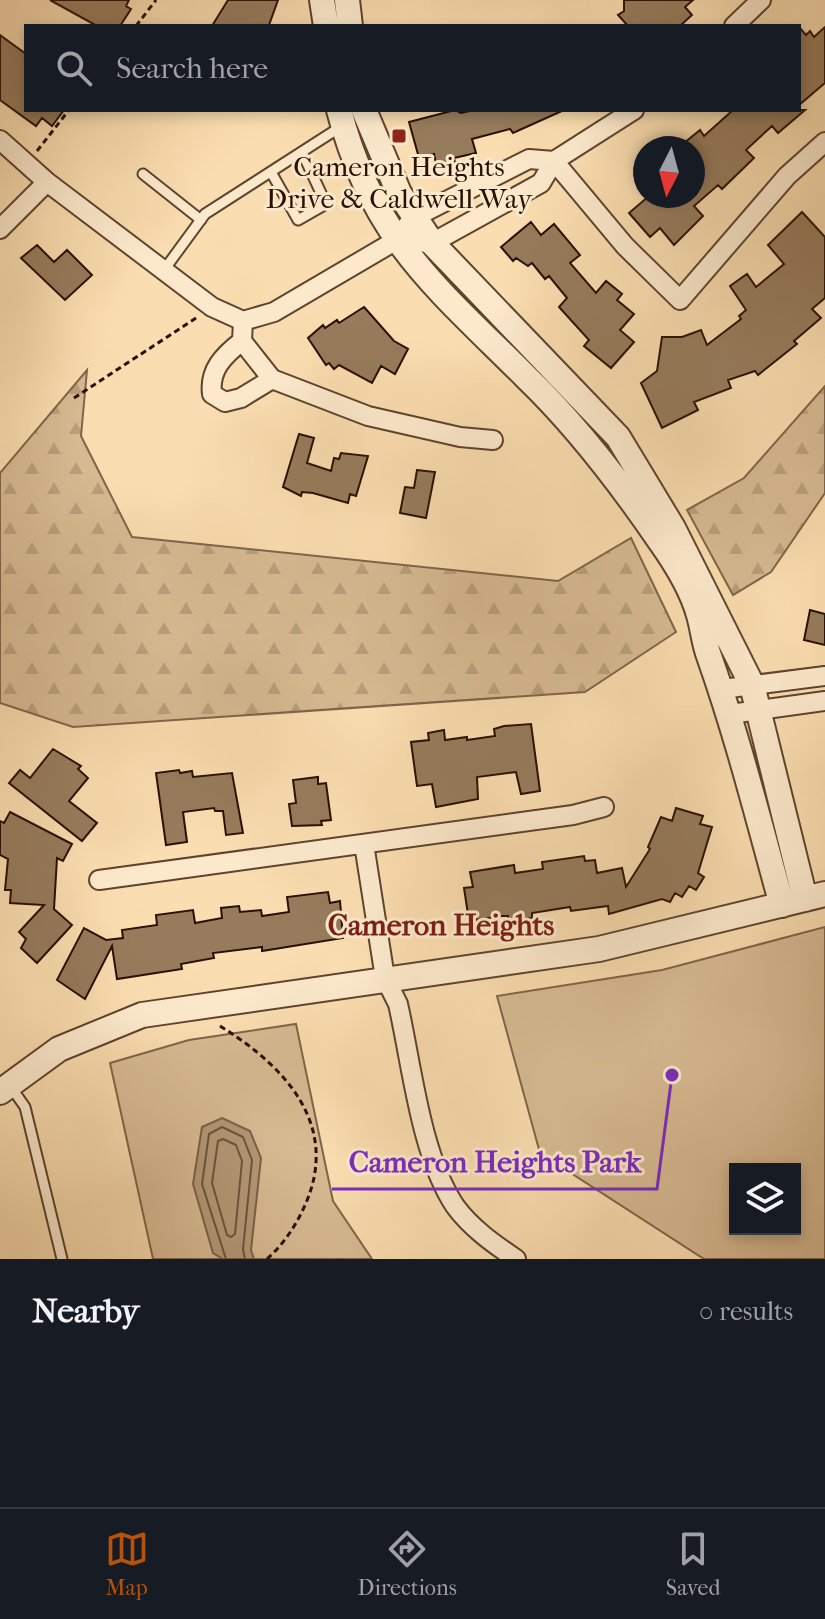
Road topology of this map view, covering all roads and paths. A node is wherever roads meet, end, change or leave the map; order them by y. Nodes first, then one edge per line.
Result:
1 (156, 0) edge
2 (322, 0) edge
3 (347, 0) edge
4 (761, 0) edge
5 (138, 24) edge
6 (326, 24) edge
7 (350, 24) edge
8 (736, 24) edge
9 (67, 112) edge
10 (365, 112) edge
11 (631, 112) edge
12 (341, 118) edge
13 (0, 140) edge
14 (825, 142) edge
15 (302, 152) junction
16 (554, 161) junction
17 (27, 163) junction
18 (271, 172) junction
19 (143, 174) dead end
20 (47, 182) junction
21 (413, 218) junction
22 (201, 220) junction
23 (0, 229) edge
24 (395, 241) junction
25 (432, 243) junction
26 (164, 270) junction
27 (212, 307) junction
28 (243, 321) junction
29 (242, 341) junction
30 (272, 379) junction
31 (74, 398) dead end
32 (493, 440) dead end
33 (666, 534) junction
34 (708, 612) junction
35 (825, 676) edge
36 (752, 685) junction
37 (722, 689) junction
38 (825, 701) edge
39 (757, 710) junction
40 (730, 714) junction
41 (604, 807) dead end
42 (364, 844) junction
43 (99, 880) dead end
44 (804, 899) edge
45 (385, 978) junction
46 (220, 1026) dead end
47 (5, 1088) edge
48 (62, 1259) edge
49 (267, 1259) edge
50 (516, 1259) edge

1 - 5 path
2 - 6 street
3 - 7 street
4 - 8 street
9 - 17 path
10 - 21 street
11 - 16 street
12 - 15 lane
12 - 24 street
13 - 17 street
14 - 16 street
15 - 18 lane
15 - 18 lane
16 - 21 street
16 - 25 street
17 - 20 street
18 - 22 lane
19 - 22 lane
20 - 23 street
20 - 26 street
21 - 24 street
21 - 25 street
22 - 26 lane
24 - 25 street
24 - 28 street
24 - 33 street
25 - 33 street
26 - 27 street
27 - 28 street
27 - 31 path
28 - 29 street
29 - 30 street
29 - 30 street
30 - 32 street
33 - 34 street
34 - 36 street
34 - 37 street
35 - 36 street
36 - 37 street
36 - 39 street
37 - 40 street
38 - 39 street
39 - 40 street
39 - 44 street
40 - 44 street
41 - 42 street
42 - 43 street
42 - 45 street
44 - 45 street
45 - 47 street
45 - 50 street
46 - 49 path
47 - 48 lane

